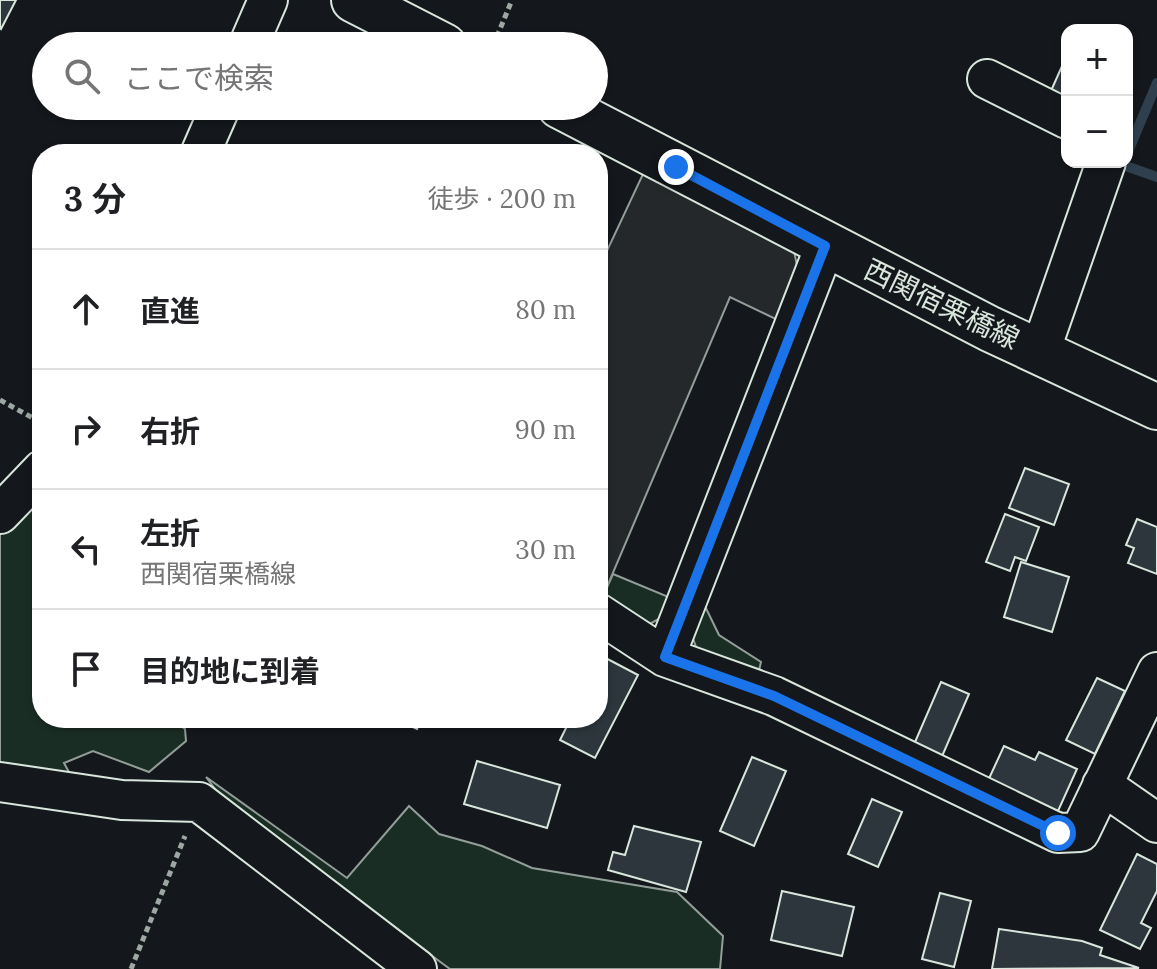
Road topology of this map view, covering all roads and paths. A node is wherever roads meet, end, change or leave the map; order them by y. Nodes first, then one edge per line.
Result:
1 (268, 0) edge
2 (354, 0) edge
3 (512, 0) edge
4 (254, 32) edge
5 (417, 32) edge
6 (499, 32) edge
7 (987, 79) dead end
8 (1061, 116) edge
9 (215, 120) edge
10 (586, 120) edge
11 (204, 144) edge
12 (1104, 168) edge
13 (825, 246) junction
14 (1040, 352) junction
15 (0, 400) edge
16 (1157, 407) edge
17 (32, 418) edge
18 (32, 480) edge
19 (0, 514) edge
20 (608, 620) edge
21 (665, 657) junction
22 (1157, 672) edge
23 (0, 782) edge
24 (1102, 785) junction
25 (199, 802) junction
26 (1157, 823) edge
27 (131, 969) edge
28 (417, 969) edge

1 - 4 street
2 - 5 main road
3 - 6 path
7 - 8 street
9 - 11 street
10 - 13 main road, 西関宿栗橋線
12 - 14 street
13 - 14 main road, 西関宿栗橋線
13 - 21 street
14 - 16 main road, 西関宿栗橋線
15 - 17 path
18 - 19 street
20 - 21 street
21 - 24 street
22 - 24 street
23 - 25 street
24 - 26 street
25 - 27 path
25 - 28 street

